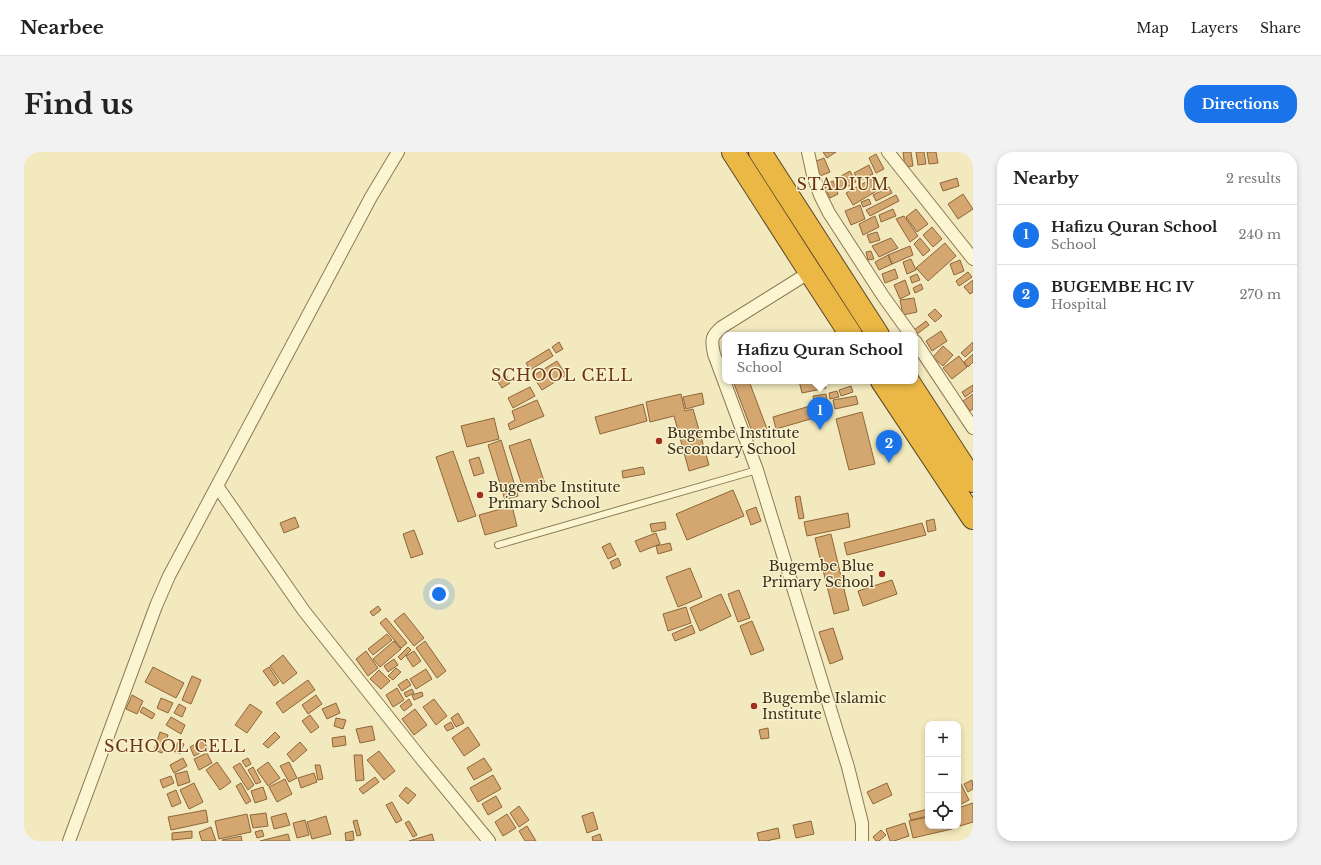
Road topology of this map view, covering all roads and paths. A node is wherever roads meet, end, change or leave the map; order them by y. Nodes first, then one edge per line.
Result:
1 (398, 152) edge
2 (734, 152) edge
3 (760, 152) edge
4 (808, 152) edge
5 (888, 152) edge
6 (973, 259) edge
7 (810, 272) junction
8 (849, 332) edge
9 (876, 332) edge
10 (909, 332) edge
11 (918, 346) edge
12 (722, 376) edge
13 (725, 384) edge
14 (884, 384) edge
15 (910, 384) edge
16 (973, 428) edge
17 (757, 470) junction
18 (973, 481) edge
19 (218, 486) junction
20 (973, 518) edge
21 (498, 545) dead end
22 (69, 841) edge
23 (489, 841) edge
24 (862, 841) edge

1 - 19 street
2 - 7 highway
3 - 9 highway
4 - 10 street
5 - 6 street
7 - 8 highway
7 - 12 street
11 - 16 street
13 - 17 street
14 - 20 highway
15 - 18 highway
17 - 21 lane
17 - 24 street
19 - 22 street
19 - 23 street

